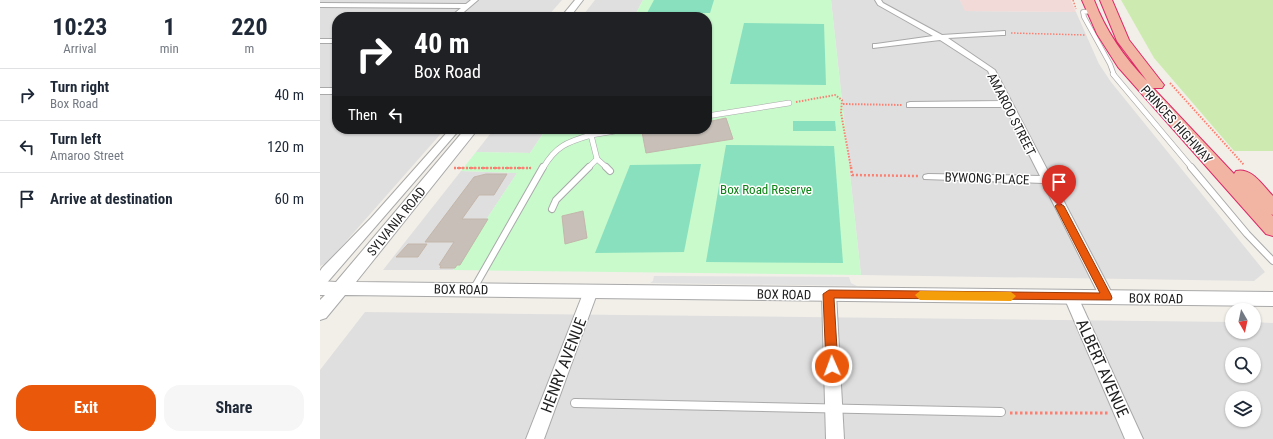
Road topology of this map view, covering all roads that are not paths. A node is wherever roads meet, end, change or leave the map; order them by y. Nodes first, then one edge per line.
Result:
1 (475, 0) edge
2 (579, 0) edge
3 (878, 0) edge
4 (1088, 0) edge
5 (1106, 0) edge
6 (320, 5) edge
7 (467, 6) junction
8 (1092, 11) junction
9 (460, 12) edge
10 (569, 12) edge
11 (1002, 33) road end
12 (941, 37) junction
13 (320, 41) edge
14 (332, 41) edge
15 (876, 46) dead end
16 (1116, 64) junction
17 (320, 91) edge
18 (332, 91) edge
19 (789, 103) road end
20 (1007, 104) junction
21 (910, 105) road end
22 (712, 115) edge
23 (451, 134) edge
24 (468, 134) edge
25 (597, 134) edge
26 (591, 135) junction
27 (597, 159) junction
28 (610, 171) dead end
29 (928, 177) road end
30 (1046, 180) junction
31 (1273, 208) edge
32 (552, 209) dead end
33 (1273, 229) edge
34 (1273, 261) edge
35 (320, 281) edge
36 (320, 288) edge
37 (340, 288) junction
38 (473, 289) junction
39 (591, 291) junction
40 (829, 294) junction
41 (1071, 297) junction
42 (1107, 298) junction
43 (1273, 299) edge
44 (320, 313) edge
45 (575, 403) dead end
46 (834, 409) junction
47 (1001, 412) road end
48 (535, 439) edge
49 (835, 439) edge
50 (1134, 439) edge

1 - 7 street
2 - 10 street
3 - 12 street, AMAROO STREET
4 - 8 highway, PRINCES HIGHWAY
5 - 31 highway, PRINCES HIGHWAY
6 - 7 street
7 - 9 street
8 - 16 highway, PRINCES HIGHWAY
8 - 16 lane, PRINCES HIGHWAY
11 - 12 street
12 - 15 street
12 - 20 street, AMAROO STREET
13 - 14 street
16 - 33 highway, PRINCES HIGHWAY
16 - 34 lane
17 - 18 street
19 - 22 lane
20 - 21 street
20 - 30 street, AMAROO STREET
23 - 35 street
24 - 37 street, SYLVANIA ROAD
25 - 26 lane
26 - 27 lane
26 - 38 lane
27 - 28 lane
27 - 32 lane
29 - 30 street, BYWONG PLACE
30 - 42 street, AMAROO STREET
36 - 37 street, BOX ROAD
37 - 38 street, BOX ROAD
37 - 44 street, SYLVANIA ROAD
38 - 39 street, BOX ROAD
39 - 40 street, BOX ROAD
39 - 48 street, HENRY AVENUE
40 - 41 street, BOX ROAD
40 - 46 street
41 - 42 street, BOX ROAD
41 - 50 street, ALBERT AVENUE
42 - 43 street, BOX ROAD
45 - 46 lane
46 - 47 lane
46 - 49 street

